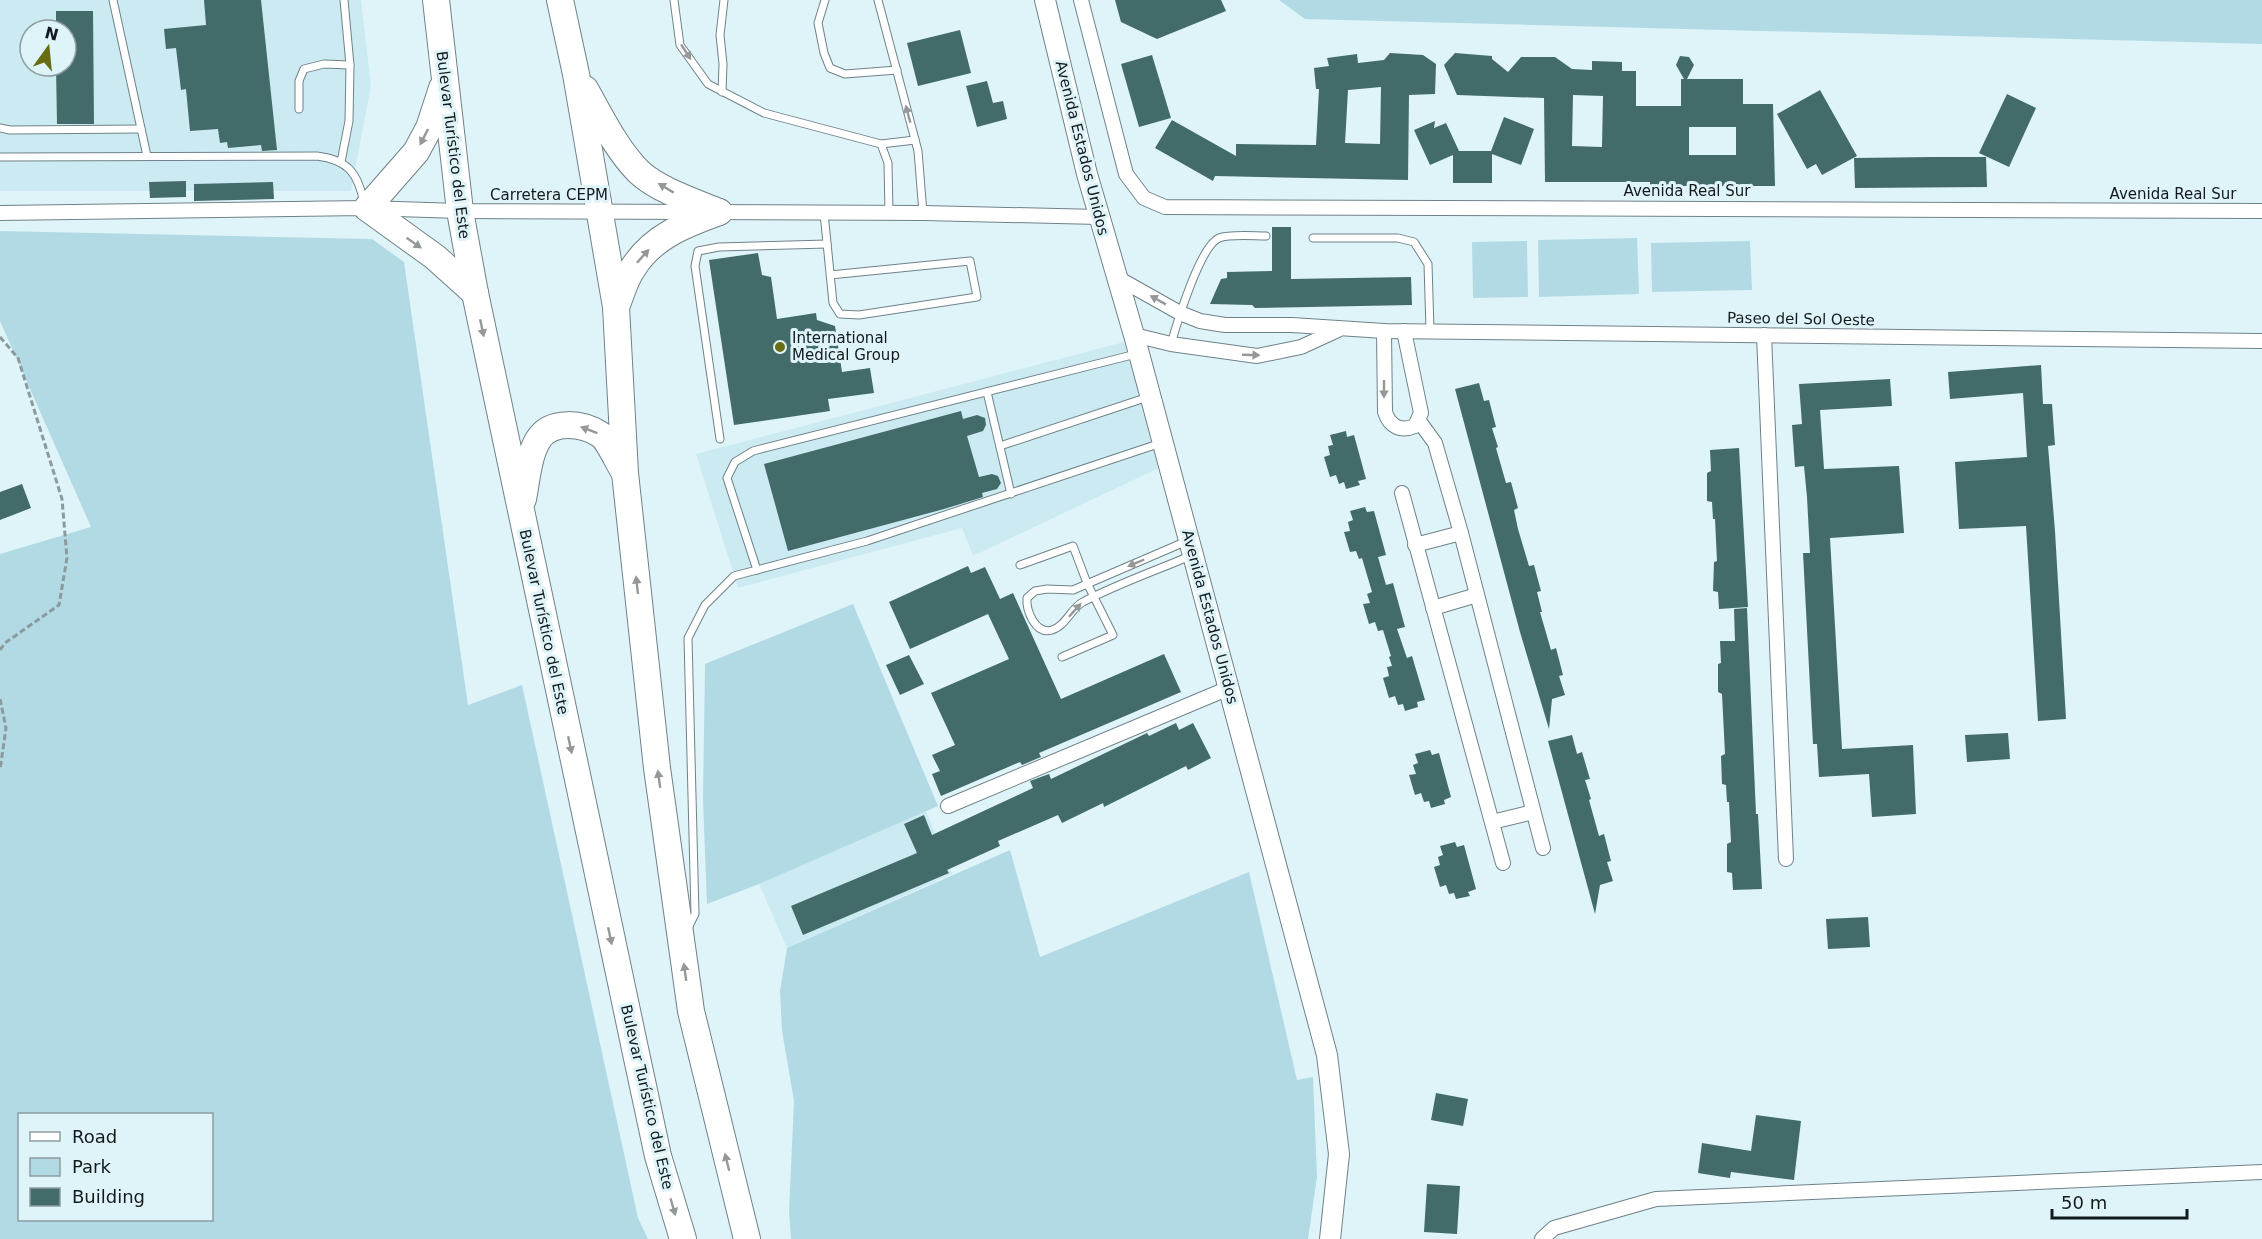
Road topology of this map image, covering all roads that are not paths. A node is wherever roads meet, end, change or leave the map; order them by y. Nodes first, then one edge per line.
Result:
1 (113, 0) edge
2 (344, 0) edge
3 (436, 0) edge
4 (560, 0) edge
5 (674, 0) edge
6 (724, 0) edge
7 (825, 0) edge
8 (878, 0) edge
9 (1045, 0) edge
10 (1081, 0) edge
11 (350, 65) junction
12 (897, 70) junction
13 (576, 74) junction
14 (444, 82) junction
15 (722, 92) junction
16 (299, 109) dead end
17 (0, 128) edge
18 (141, 129) junction
19 (915, 140) junction
20 (881, 144) junction
21 (147, 156) junction
22 (0, 157) edge
23 (341, 162) junction
24 (366, 208) junction
25 (460, 211) junction
26 (2262, 211) edge
27 (600, 212) junction
28 (719, 212) junction
29 (0, 213) edge
30 (824, 213) junction
31 (923, 213) junction
32 (889, 214) junction
33 (1099, 217) junction
34 (1266, 236) dead end
35 (1313, 238) dead end
36 (827, 244) junction
37 (830, 275) junction
38 (1116, 277) junction
39 (475, 293) junction
40 (616, 308) junction
41 (1180, 313) junction
42 (1225, 325) junction
43 (1340, 329) junction
44 (1404, 330) junction
45 (1430, 330) junction
46 (1384, 331) junction
47 (1764, 335) junction
48 (2262, 341) edge
49 (1137, 344) junction
50 (1171, 344) junction
51 (1223, 353) junction
52 (987, 392) junction
53 (1150, 396) junction
54 (1419, 421) junction
55 (720, 439) dead end
56 (1163, 442) junction
57 (1000, 446) junction
58 (625, 473) junction
59 (1402, 493) dead end
60 (1011, 494) junction
61 (520, 510) junction
62 (1461, 533) junction
63 (1415, 546) junction
64 (1191, 547) junction
65 (1020, 566) dead end
66 (757, 570) junction
67 (1087, 584) junction
68 (1477, 595) junction
69 (1094, 597) junction
70 (1433, 608) junction
71 (1062, 657) dead end
72 (1229, 688) junction
73 (948, 806) dead end
74 (1533, 813) junction
75 (1492, 822) junction
76 (1543, 848) dead end
77 (1786, 859) dead end
78 (1503, 862) dead end
79 (681, 944) junction
80 (2262, 1172) edge
81 (682, 1239) edge
82 (747, 1239) edge
83 (1330, 1239) edge
84 (1542, 1239) edge

1 - 18 lane
2 - 11 lane
3 - 14 highway, Bulevar Turístico del Este
4 - 13 highway
5 -> 15 lane
6 - 15 lane
7 - 12 lane
8 - 12 lane
9 - 33 street, Avenida Estados Unidos
10 - 26 street, Avenida Real Sur
11 - 16 lane
11 - 23 lane
19 -> 12 lane
13 - 27 highway
28 -> 13 highway
14 -> 24 highway
14 - 25 highway, Bulevar Turístico del Este
15 - 20 lane
17 - 18 lane
18 - 21 lane
19 - 20 lane
19 - 31 lane
20 - 32 lane
21 - 22 lane
21 - 23 lane
23 - 24 lane
24 - 25 street, Carretera CEPM
24 - 29 street, Carretera CEPM
24 -> 39 highway
25 - 27 street, Carretera CEPM
25 - 39 highway, Bulevar Turístico del Este
27 - 28 street, Carretera CEPM
27 - 40 highway
28 - 30 street, Carretera CEPM
40 -> 28 highway
30 - 32 street, Carretera CEPM
30 - 36 lane
31 - 32 street, Carretera CEPM
31 - 33 street, Carretera CEPM
33 - 38 street, Avenida Estados Unidos
34 - 41 lane
35 - 45 lane
36 - 37 lane
36 - 55 lane
37 - 37 lane
41 -> 38 street, Paseo del Sol Oeste
38 - 49 street, Avenida Estados Unidos
39 -> 61 highway, Bulevar Turístico del Este
40 - 58 highway
41 - 42 street, Paseo del Sol Oeste
41 - 50 lane
42 - 43 street, Paseo del Sol Oeste
42 - 51 street
43 - 46 street, Paseo del Sol Oeste
51 -> 43 street, Paseo del Sol Oeste
44 - 45 street, Paseo del Sol Oeste
44 - 46 street, Paseo del Sol Oeste
44 - 54 street
45 - 47 street, Paseo del Sol Oeste
46 -> 54 street
47 - 48 street, Paseo del Sol Oeste
47 - 77 street
49 - 50 street, Paseo del Sol Oeste
49 - 52 lane
49 - 53 street, Avenida Estados Unidos
50 - 51 street, Paseo del Sol Oeste
52 - 57 lane
52 - 66 lane
53 - 56 street, Avenida Estados Unidos
53 - 57 lane
54 - 62 street
56 - 60 lane
56 - 64 street, Avenida Estados Unidos
57 - 60 lane
58 -> 61 highway
79 -> 58 highway
59 - 63 street
60 - 66 lane
61 -> 81 highway, Bulevar Turístico del Este
62 - 63 street
62 - 68 street
63 - 70 street
64 -> 67 lane
64 - 69 lane
64 - 72 street, Avenida Estados Unidos
65 - 67 lane
66 - 79 lane
67 - 69 lane
67 -> 69 lane
68 - 70 street
68 - 74 street
69 - 71 lane
70 - 75 street
72 - 73 street
72 - 83 street, Avenida Estados Unidos
74 - 75 street
74 - 76 street
75 - 78 street
82 -> 79 highway
80 - 84 street

